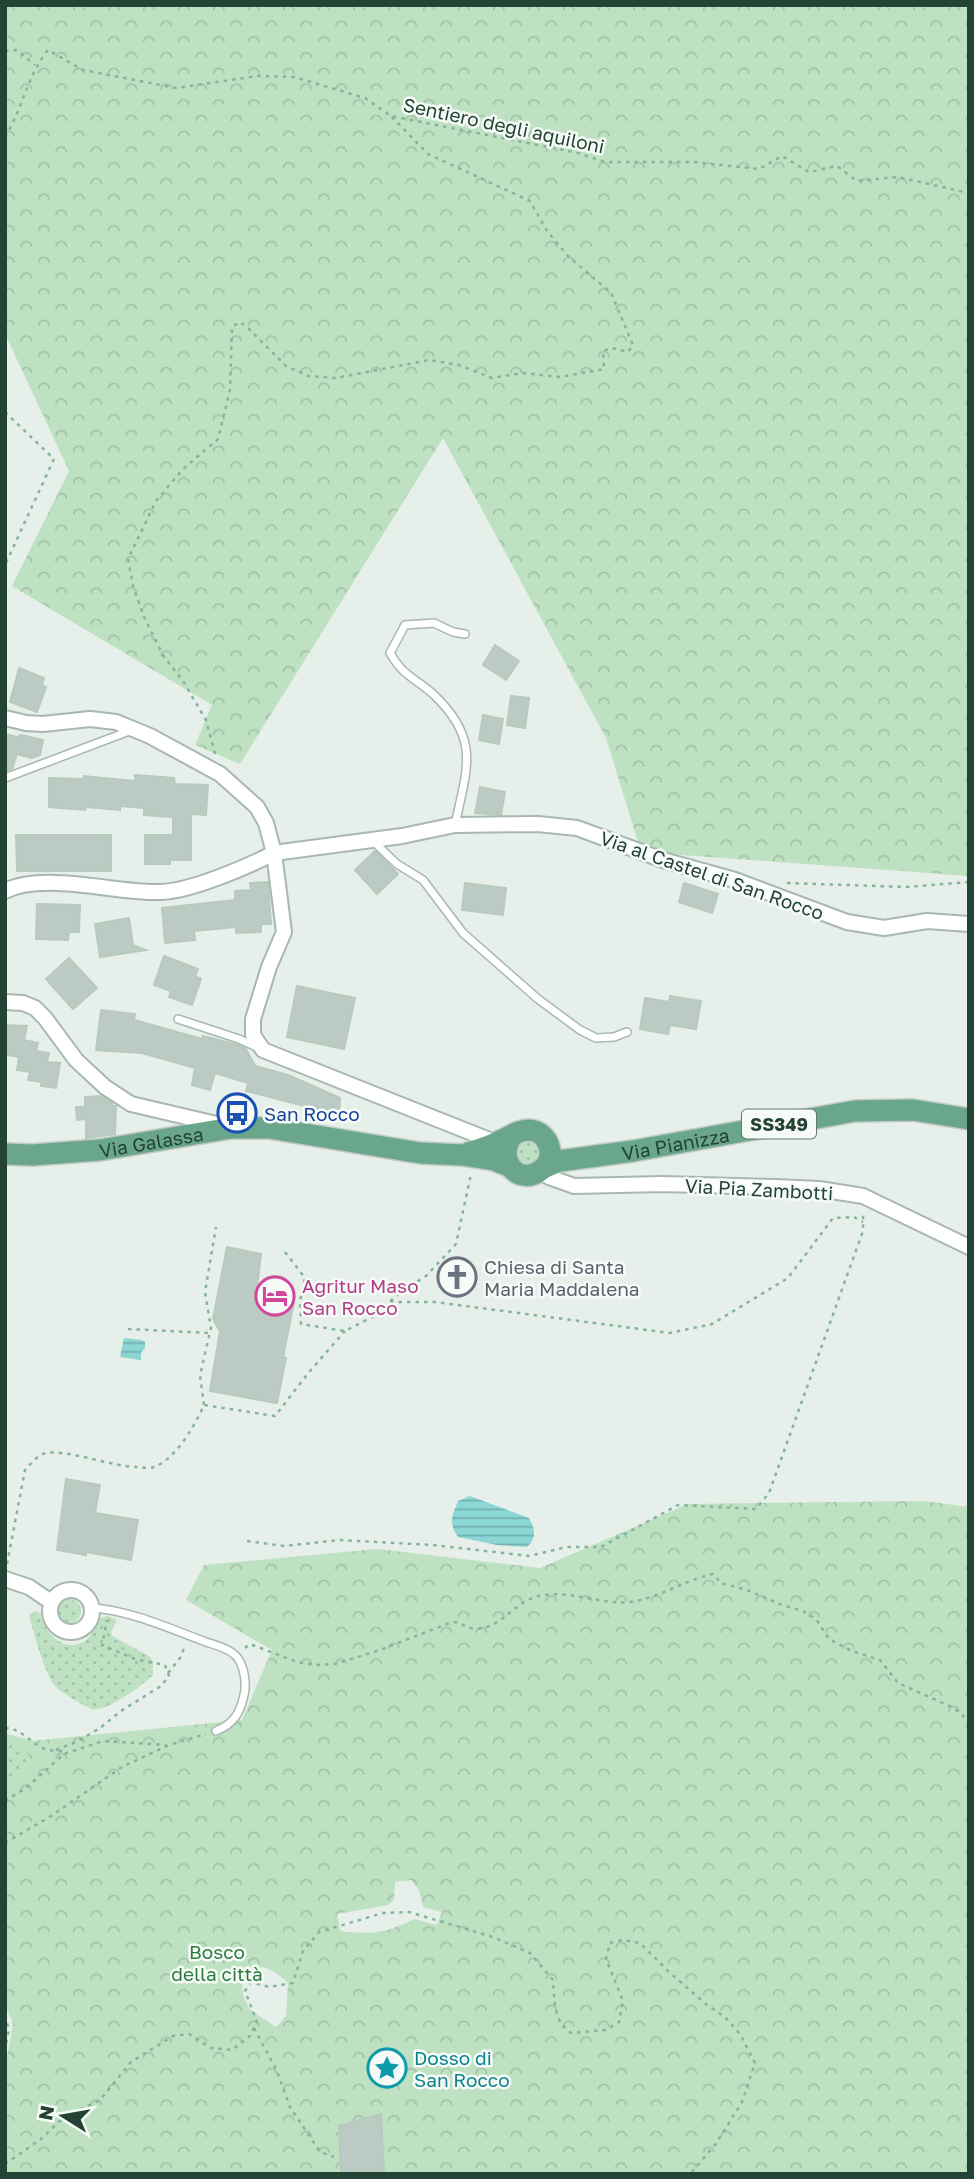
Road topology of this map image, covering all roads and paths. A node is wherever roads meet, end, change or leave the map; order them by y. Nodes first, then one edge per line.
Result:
1 (5, 51) edge
2 (36, 66) junction
3 (391, 116) junction
4 (5, 136) edge
5 (969, 193) edge
6 (5, 412) edge
7 (5, 565) edge
8 (465, 634) dead end
9 (5, 718) edge
10 (134, 729) junction
11 (220, 774) junction
12 (5, 778) edge
13 (455, 825) junction
14 (372, 840) junction
15 (274, 853) junction
16 (781, 882) dead end
17 (969, 882) edge
18 (5, 891) edge
19 (969, 924) edge
20 (5, 1002) edge
21 (178, 1019) dead end
22 (627, 1032) dead end
23 (263, 1050) junction
24 (969, 1119) edge
25 (452, 1126) junction
26 (231, 1128) junction
27 (506, 1139) junction
28 (546, 1140) junction
29 (5, 1154) edge
30 (465, 1156) junction
31 (591, 1156) junction
32 (509, 1166) junction
33 (543, 1169) junction
34 (863, 1196) junction
35 (863, 1222) junction
36 (216, 1227) dead end
37 (969, 1247) edge
38 (285, 1252) dead end
39 (390, 1302) junction
40 (128, 1329) dead end
41 (345, 1331) junction
42 (209, 1333) junction
43 (204, 1405) junction
44 (247, 1541) dead end
45 (6, 1573) edge
46 (51, 1602) junction
47 (92, 1608) junction
48 (109, 1609) junction
49 (184, 1633) junction
50 (236, 1655) junction
51 (168, 1673) junction
52 (969, 1721) edge
53 (5, 1728) edge
54 (216, 1731) joint
55 (169, 1745) junction
56 (56, 1750) junction
57 (71, 1752) junction
58 (5, 1801) edge
59 (5, 1843) edge
60 (5, 2015) edge
61 (254, 2028) junction
62 (5, 2048) edge
63 (334, 2157) dead end
64 (5, 2164) edge
65 (690, 2174) edge

1 - 2 path
2 - 3 path, Sentiero degli aquiloni
2 - 4 path
3 - 5 path, Sentiero degli aquiloni
3 - 11 path
6 - 7 path
8 - 13 lane
9 - 10 street
10 - 11 street
10 - 12 lane
11 - 15 street
13 - 14 street, Via al Castel di San Rocco
13 - 19 street, Via al Castel di San Rocco
14 - 15 street, Via al Castel di San Rocco
14 - 22 lane
15 - 18 street, Via al Castel di San Rocco
15 - 23 street
16 - 17 path
20 - 26 street
21 - 23 lane
23 - 25 street
24 - 31 main road, Via Pianizza / SS349
25 - 27 street
25 - 30 street
26 - 29 main road, Via Galassa
26 - 30 main road, Via Galassa
27 - 28 main road, Via Pianizza / SS349
27 - 30 main road, Via Galassa
27 - 32 main road
28 - 31 main road, Via Pianizza / SS349
28 - 33 main road
30 - 32 main road, Via Galassa
30 - 39 path
31 - 33 main road, Via Pianizza / SS349
32 - 33 main road, Via Pianizza / SS349
33 - 34 street, Via Pia Zambotti
34 - 35 path
34 - 37 street, Via Pia Zambotti
35 - 39 path
35 - 44 path
36 - 42 path
38 - 41 path
39 - 41 path
40 - 42 path
41 - 43 path
42 - 43 path
43 - 45 path
45 - 46 street
46 - 47 street
46 - 47 street
47 - 48 lane
48 - 49 lane
48 - 51 path
49 - 50 lane
49 - 51 path
50 - 52 path
50 - 54 lane
51 - 56 path
53 - 56 path
54 - 55 path
55 - 57 path
55 - 59 path
56 - 57 path
57 - 58 path
60 - 62 path
61 - 63 path
61 - 64 path
61 - 65 path

